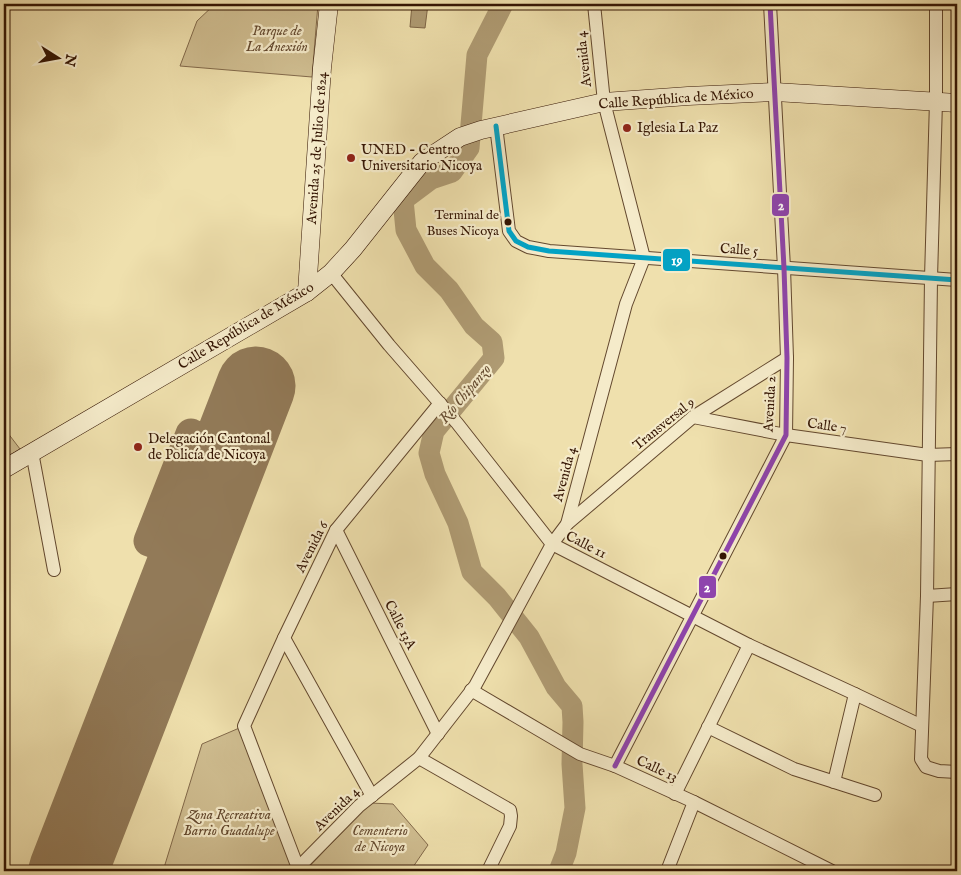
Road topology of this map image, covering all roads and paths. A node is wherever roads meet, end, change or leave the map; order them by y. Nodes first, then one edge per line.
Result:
1 (329, 4) edge
2 (594, 4) edge
3 (770, 4) edge
4 (936, 4) edge
5 (775, 92) junction
6 (604, 102) junction
7 (936, 102) junction
8 (957, 103) edge
9 (488, 128) junction
10 (644, 258) junction
11 (784, 268) junction
12 (331, 273) junction
13 (931, 278) junction
14 (957, 280) edge
15 (307, 292) junction
16 (787, 358) junction
17 (442, 405) junction
18 (693, 417) junction
19 (786, 435) junction
20 (32, 452) junction
21 (957, 454) edge
22 (928, 455) junction
23 (4, 469) edge
24 (567, 524) junction
25 (336, 530) junction
26 (552, 544) junction
27 (54, 570) dead end
28 (957, 594) edge
29 (927, 596) junction
30 (691, 617) junction
31 (284, 638) junction
32 (749, 645) junction
33 (471, 690) junction
34 (855, 694) junction
35 (922, 726) junction
36 (708, 727) junction
37 (438, 734) junction
38 (418, 758) junction
39 (615, 766) junction
40 (957, 772) edge
41 (834, 782) junction
42 (675, 794) junction
43 (875, 795) dead end
44 (372, 796) junction
45 (694, 802) junction
46 (296, 870) edge
47 (488, 871) edge
48 (667, 871) edge
49 (832, 871) edge

1 - 15 main road, Avenida 25 de Julio de 1824
2 - 6 street, Avenida 4
3 - 5 street, Avenida 2
4 - 7 street
5 - 6 main road, Calle República de México
5 - 7 main road, Calle República de México
5 - 11 street, Avenida 2
6 - 9 main road, Calle República de México
6 - 10 street, Avenida 4
7 - 8 main road, Calle República de México
7 - 13 street
9 - 10 street, Calle 5
9 - 12 main road, Calle República de México
10 - 11 street, Calle 5
10 - 24 street, Avenida 4
11 - 13 street, Calle 5
11 - 16 street, Avenida 2
12 - 15 main road, Calle República de México
12 - 17 street, Calle 11
13 - 14 street, Calle 5
13 - 22 street
15 - 20 main road, Calle República de México
16 - 18 street, Transversal 9
16 - 19 street, Avenida 2
17 - 25 street, Avenida 6
17 - 26 street, Calle 11
18 - 19 street, Calle 7
18 - 24 street, Transversal 9
19 - 22 street, Calle 7
19 - 30 street, Avenida 2
20 - 23 main road, Calle República de México
20 - 27 street
21 - 22 street, Calle 7
22 - 29 street
24 - 26 street, Avenida 4
25 - 31 street, Avenida 6
25 - 37 street, Calle 13A
26 - 30 street, Calle 11
26 - 33 street, Avenida 4
28 - 29 street
29 - 35 street
30 - 32 street, Calle 11
30 - 39 street, Avenida 2
31 - 44 street
31 - 46 street, Avenida 6
32 - 34 street, Calle 11
32 - 36 street
33 - 37 street, Avenida 4
33 - 39 street, Calle 13
34 - 35 street, Calle 11
34 - 41 street
35 - 40 street
36 - 41 street
36 - 42 street
37 - 38 street, Avenida 4
38 - 44 street, Avenida 4
38 - 47 street
39 - 42 street, Calle 13
41 - 43 street
42 - 45 street, Calle 13
44 - 46 street, Avenida 4
45 - 48 street
45 - 49 street, Calle 13

